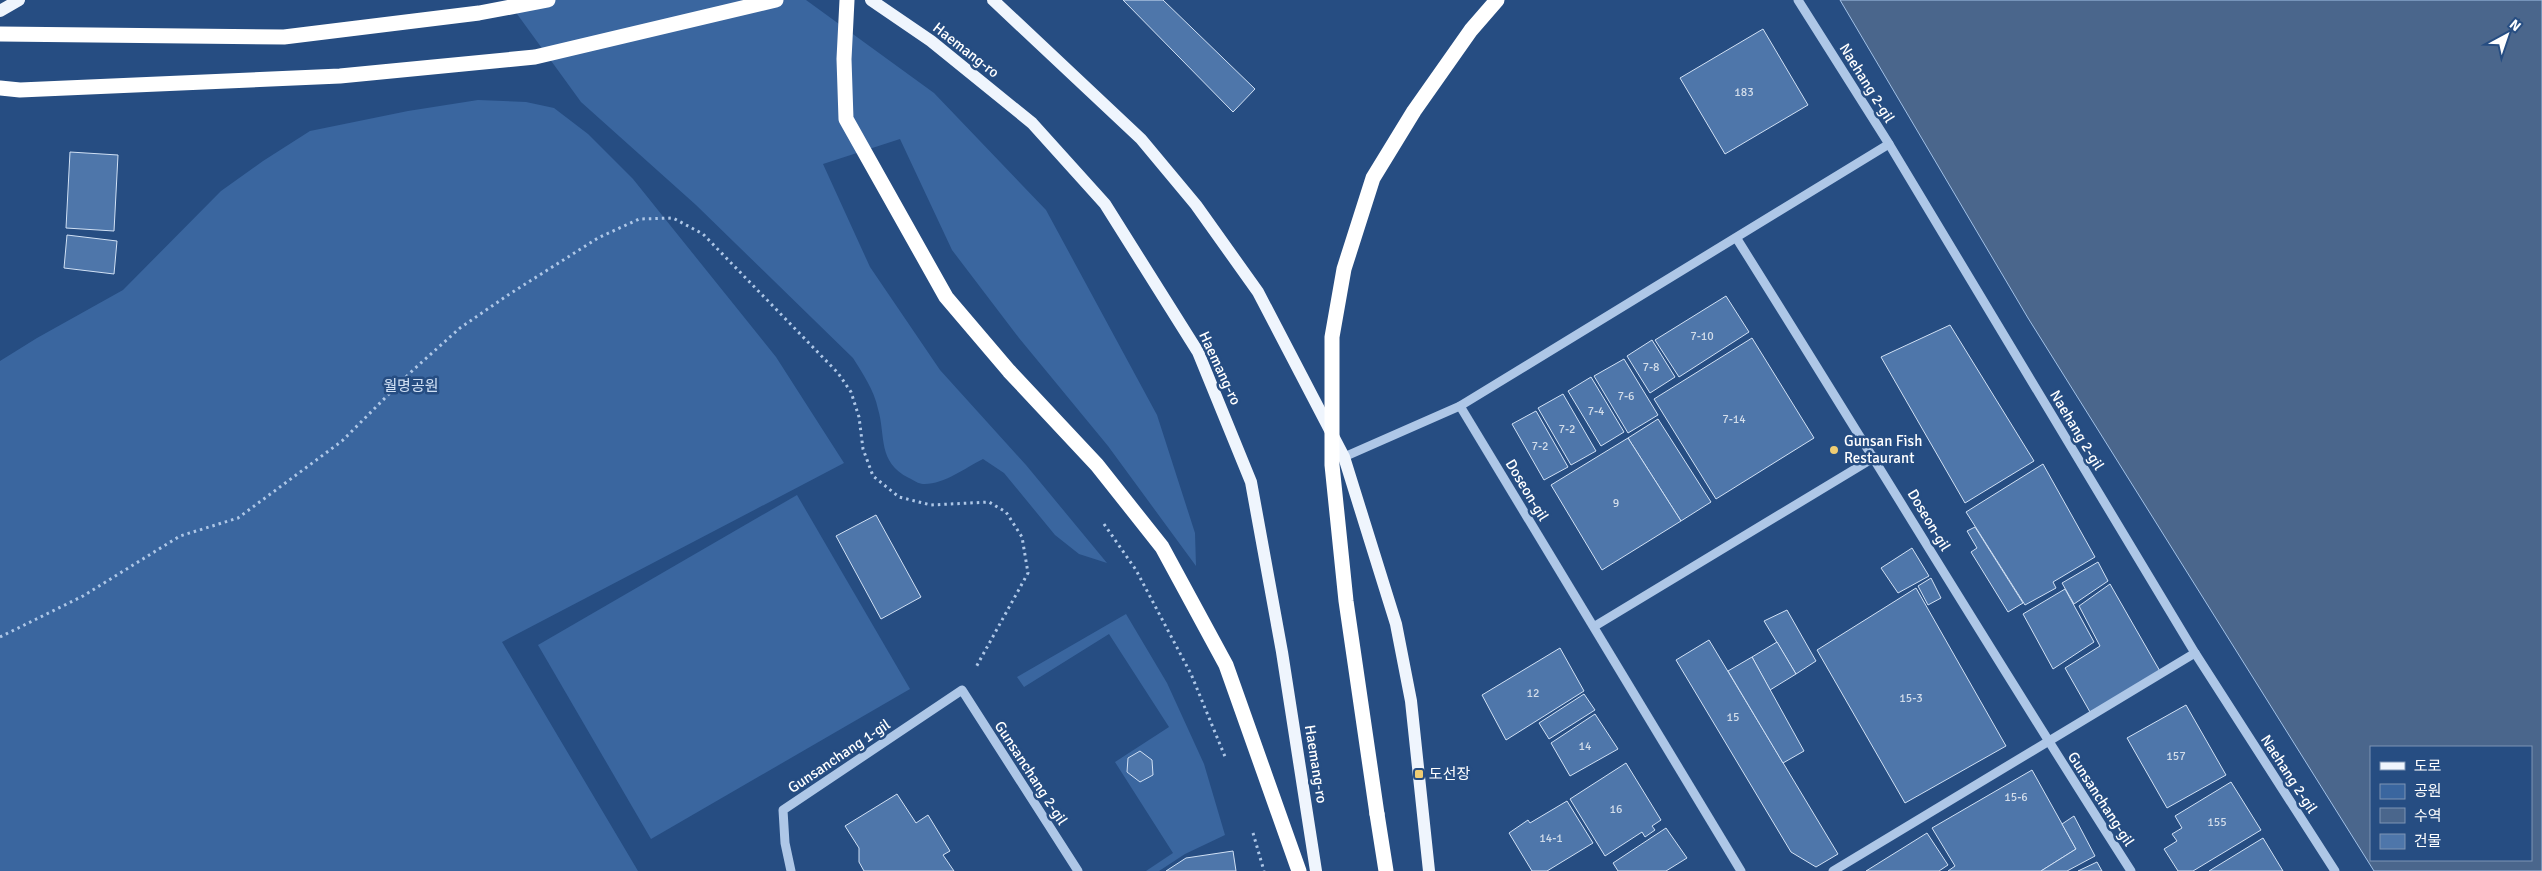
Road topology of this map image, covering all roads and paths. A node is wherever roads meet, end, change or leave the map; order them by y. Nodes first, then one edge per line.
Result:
1 (19, 0) edge
2 (548, 0) edge
3 (776, 0) edge
4 (847, 0) edge
5 (871, 0) edge
6 (993, 0) edge
7 (1497, 0) edge
8 (1798, 0) edge
9 (0, 11) edge
10 (0, 34) edge
11 (0, 88) edge
12 (1889, 144) junction
13 (1737, 239) junction
14 (1460, 406) junction
15 (1344, 457) junction
16 (1875, 457) junction
17 (1103, 523) dead end
18 (1595, 626) junction
19 (0, 636) edge
20 (2195, 653) junction
21 (962, 690) junction
22 (2048, 741) junction
23 (1229, 766) dead end
24 (1251, 828) dead end
25 (791, 871) edge
26 (1078, 871) edge
27 (1264, 871) edge
28 (1299, 871) edge
29 (1316, 871) edge
30 (1386, 871) edge
31 (1429, 871) edge
32 (1741, 871) edge
33 (1833, 871) edge
34 (2131, 871) edge
35 (2335, 871) edge

1 - 9 main road
2 - 10 highway
3 - 11 highway
4 - 28 highway
5 - 29 main road, Haemang-ro
6 - 15 main road
7 - 30 highway, bridge
8 - 12 street, Naehang 2-gil
12 - 13 street
12 - 20 street, Naehang 2-gil
13 - 14 street
13 - 16 street, Doseon-gil
14 - 15 street
14 - 18 street, Doseon-gil
15 - 31 main road
16 - 18 street
16 - 22 street, Doseon-gil
17 - 23 path
18 - 32 street, Doseon-gil
19 - 21 path
20 - 22 street
20 - 35 street, Naehang 2-gil
21 - 25 street, Gunsanchang 1-gil
21 - 26 street, Gunsanchang 2-gil
22 - 33 street
22 - 34 street, Gunsanchang-gil
24 - 27 path

